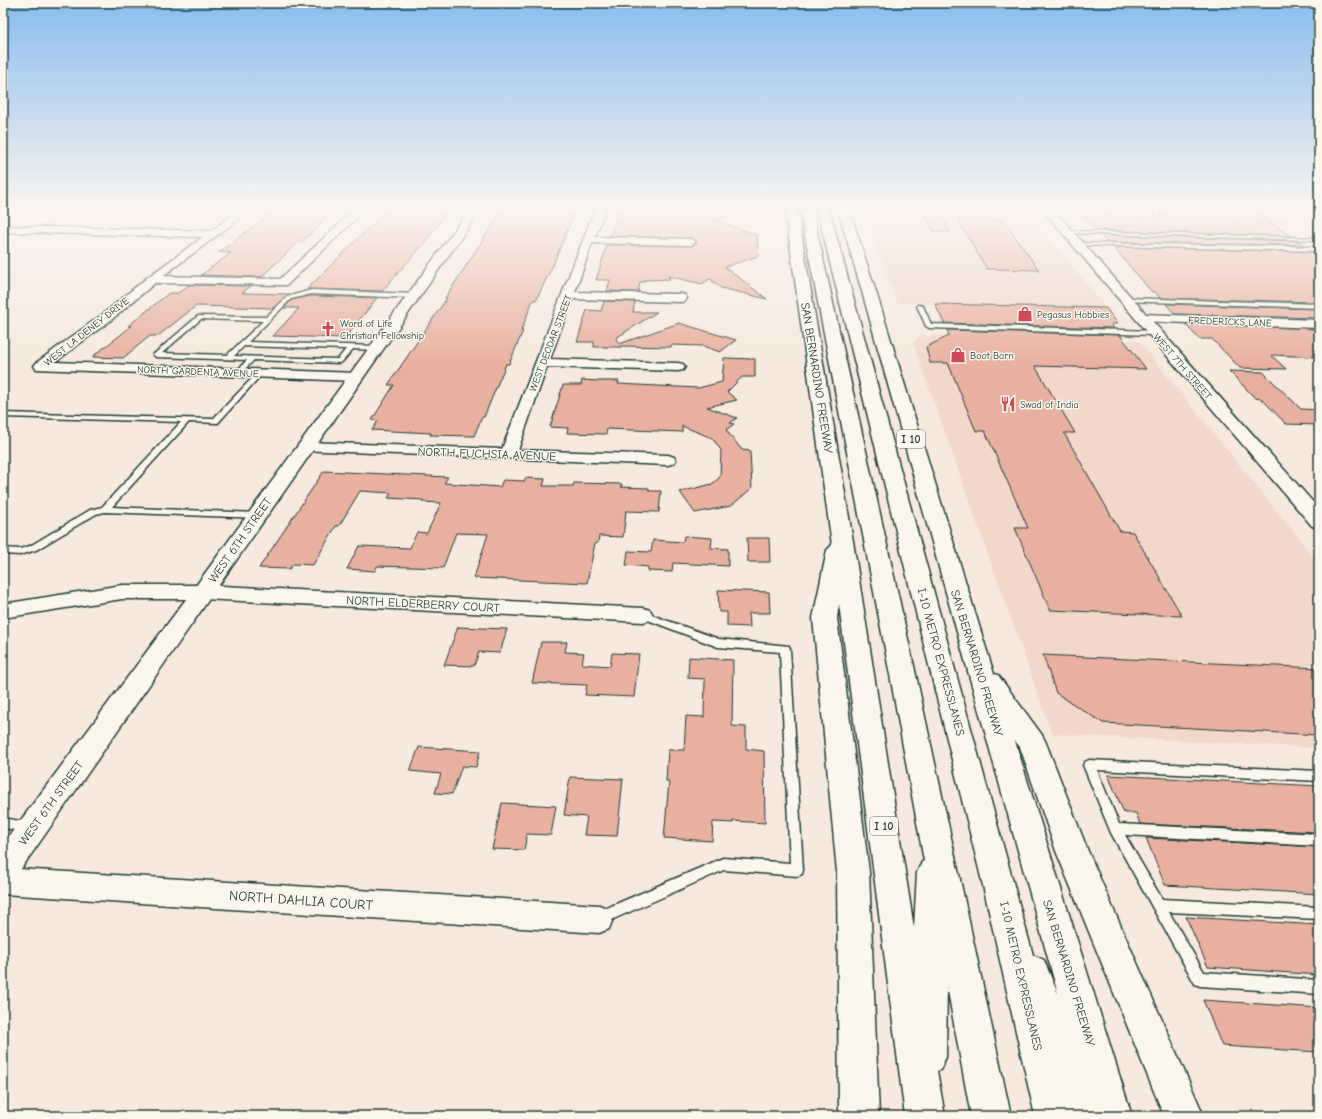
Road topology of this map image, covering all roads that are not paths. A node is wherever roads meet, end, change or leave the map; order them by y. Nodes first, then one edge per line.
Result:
1 (176, 261) edge
2 (306, 261) edge
3 (439, 261) edge
4 (581, 261) edge
5 (798, 261) edge
6 (817, 261) edge
7 (836, 261) edge
8 (859, 261) edge
9 (1093, 261) edge
10 (152, 279) junction
11 (569, 295) junction
12 (415, 296) junction
13 (681, 298) dead end
14 (1126, 300) junction
15 (920, 306) dead end
16 (1319, 306) edge
17 (267, 320) junction
18 (1319, 324) edge
19 (1148, 326) junction
20 (242, 344) junction
21 (350, 347) junction
22 (377, 348) junction
23 (228, 358) junction
24 (252, 358) junction
25 (542, 363) junction
26 (41, 366) joint
27 (678, 367) dead end
28 (238, 373) junction
29 (259, 374) junction
30 (356, 377) junction
31 (3, 415) edge
32 (187, 420) junction
33 (305, 447) junction
34 (508, 454) junction
35 (668, 460) dead end
36 (105, 509) junction
37 (257, 516) junction
38 (1319, 522) edge
39 (841, 535) junction
40 (3, 551) edge
41 (203, 592) junction
42 (3, 612) edge
43 (643, 615) joint
44 (979, 668) junction
45 (1319, 776) edge
46 (3, 823) edge
47 (33, 828) junction
48 (1115, 829) junction
49 (934, 835) junction
50 (1319, 840) edge
51 (3, 869) edge
52 (3, 881) edge
53 (1001, 894) junction
54 (1158, 905) junction
55 (1319, 912) edge
56 (599, 919) joint
57 (1319, 987) edge
58 (859, 1116) edge
59 (926, 1116) edge
60 (991, 1116) edge
61 (1055, 1116) edge
62 (1088, 1116) edge
63 (1112, 1116) edge
64 (1184, 1116) edge

1 - 10 street, WEST LA DENEY DRIVE
2 - 10 street
3 - 12 main road, WEST 6TH STREET
4 - 11 street, WEST DEODAR STREET
5 - 39 main road, SAN BERNARDINO FREEWAY / I 10
6 - 49 main road
7 - 53 main road, I-10 METRO EXPRESSLANES
8 - 44 main road, SAN BERNARDINO FREEWAY / I 10
9 - 14 main road, WEST 7TH STREET
10 - 26 street, WEST LA DENEY DRIVE
11 - 13 street
11 - 25 street, WEST DEODAR STREET
12 - 17 lane
12 - 22 main road, WEST 6TH STREET
14 - 16 lane
14 - 19 main road, WEST 7TH STREET
15 - 19 lane
17 - 20 lane
17 - 23 lane
18 - 19 street, FREDERICKS LANE
19 - 38 main road, WEST 7TH STREET
20 - 21 lane
20 - 23 lane
21 - 22 lane
21 - 24 lane
22 - 30 main road, WEST 6TH STREET
23 - 24 lane
24 - 28 lane
25 - 27 street
25 - 34 street, WEST DEODAR STREET
26 - 28 street, NORTH GARDENIA AVENUE
28 - 29 street, NORTH GARDENIA AVENUE
29 - 30 street, NORTH GARDENIA AVENUE
29 - 32 lane
30 - 33 main road, WEST 6TH STREET
31 - 32 lane
32 - 36 lane
33 - 34 street, NORTH FUCHSIA AVENUE
33 - 37 main road, WEST 6TH STREET
34 - 35 street, NORTH FUCHSIA AVENUE
36 - 37 lane
36 - 40 lane
37 - 41 main road, WEST 6TH STREET
39 - 58 main road
39 - 59 main road, SAN BERNARDINO FREEWAY / I 10
41 - 42 street, NORTH ELDERBERRY COURT
41 - 43 street, NORTH ELDERBERRY COURT
41 - 47 main road, WEST 6TH STREET
43 - 56 lane
44 - 63 main road, SAN BERNARDINO FREEWAY / I 10
44 - 64 main road
45 - 48 lane
46 - 47 lane
47 - 51 main road, WEST 6TH STREET
48 - 50 lane
48 - 54 lane
49 - 59 main road
49 - 60 main road
52 - 56 street, NORTH DAHLIA COURT
53 - 61 main road, I-10 METRO EXPRESSLANES
53 - 62 main road
54 - 55 lane
54 - 57 lane

